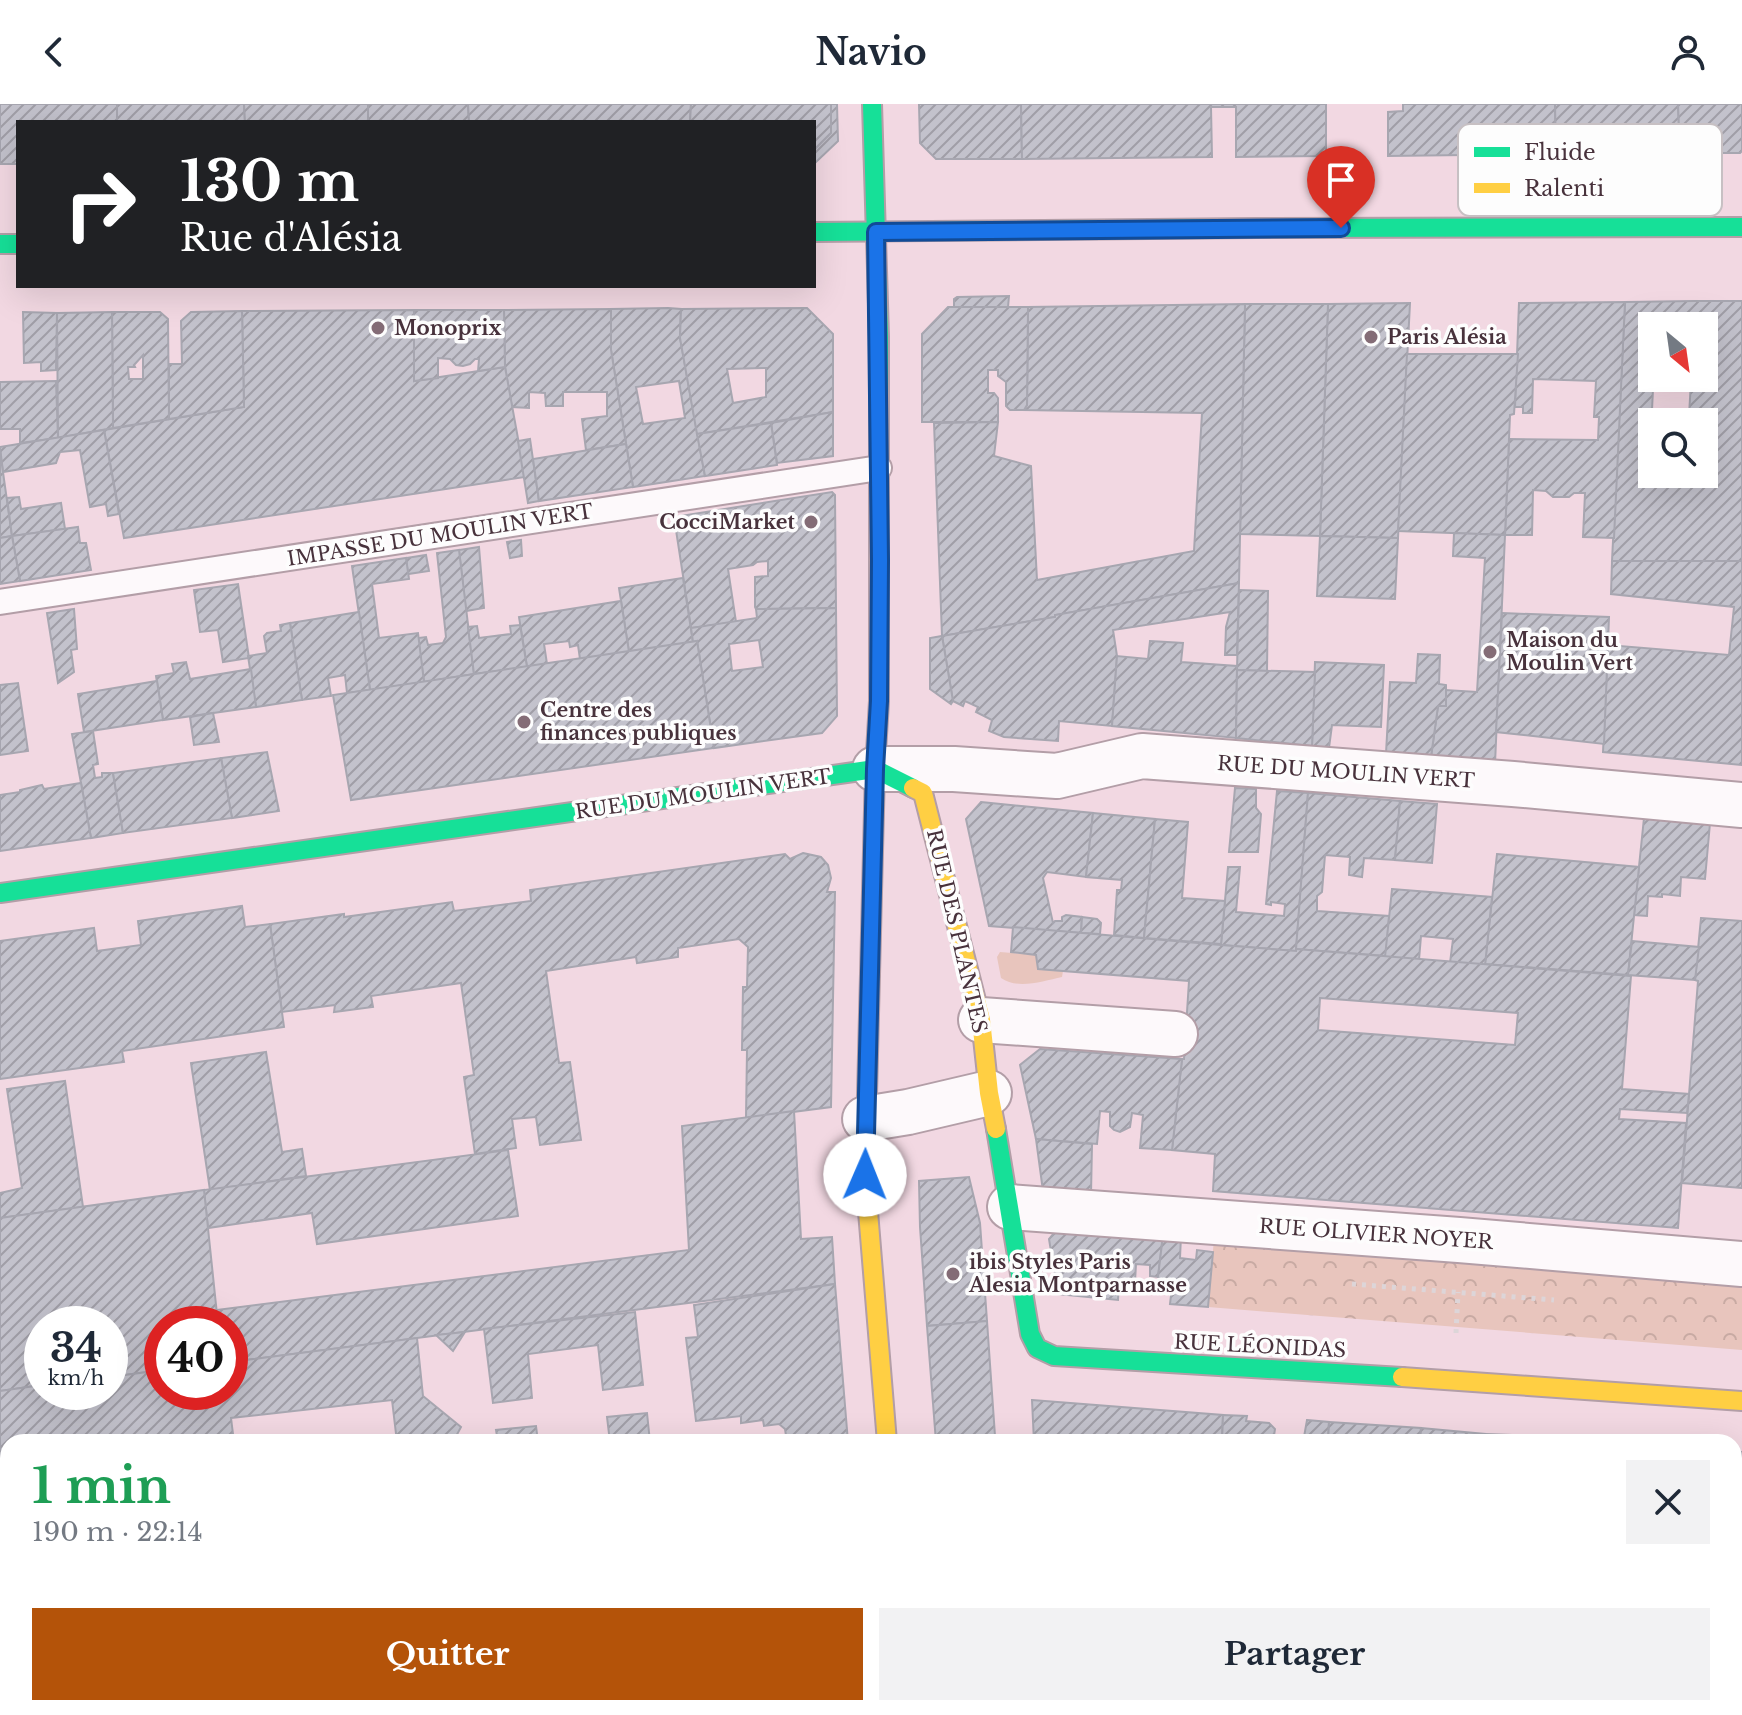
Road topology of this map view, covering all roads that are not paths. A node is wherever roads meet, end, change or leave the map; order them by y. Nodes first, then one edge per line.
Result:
1 (872, 104) edge
2 (1742, 227) edge
3 (816, 232) edge
4 (876, 232) junction
5 (879, 468) junction
6 (0, 602) edge
7 (875, 769) junction
8 (1742, 805) edge
9 (0, 893) edge
10 (981, 1020) junction
11 (1175, 1034) dead end
12 (989, 1093) junction
13 (865, 1119) junction
14 (1010, 1207) junction
15 (1742, 1264) edge
16 (1742, 1401) edge
17 (886, 1434) edge

1 - 4 street
2 - 4 street
3 - 4 street
4 - 5 street
5 - 6 lane, IMPASSE DU MOULIN VERT
5 - 7 street
7 - 8 street, RUE DU MOULIN VERT
7 - 9 street, RUE DU MOULIN VERT
7 - 10 street, RUE DES PLANTES
7 - 13 street
10 - 11 street
10 - 12 street, RUE DES PLANTES
12 - 13 street
12 - 14 street, RUE LÉONIDAS
13 - 17 street
14 - 15 street, RUE OLIVIER NOYER
14 - 16 street, RUE LÉONIDAS

